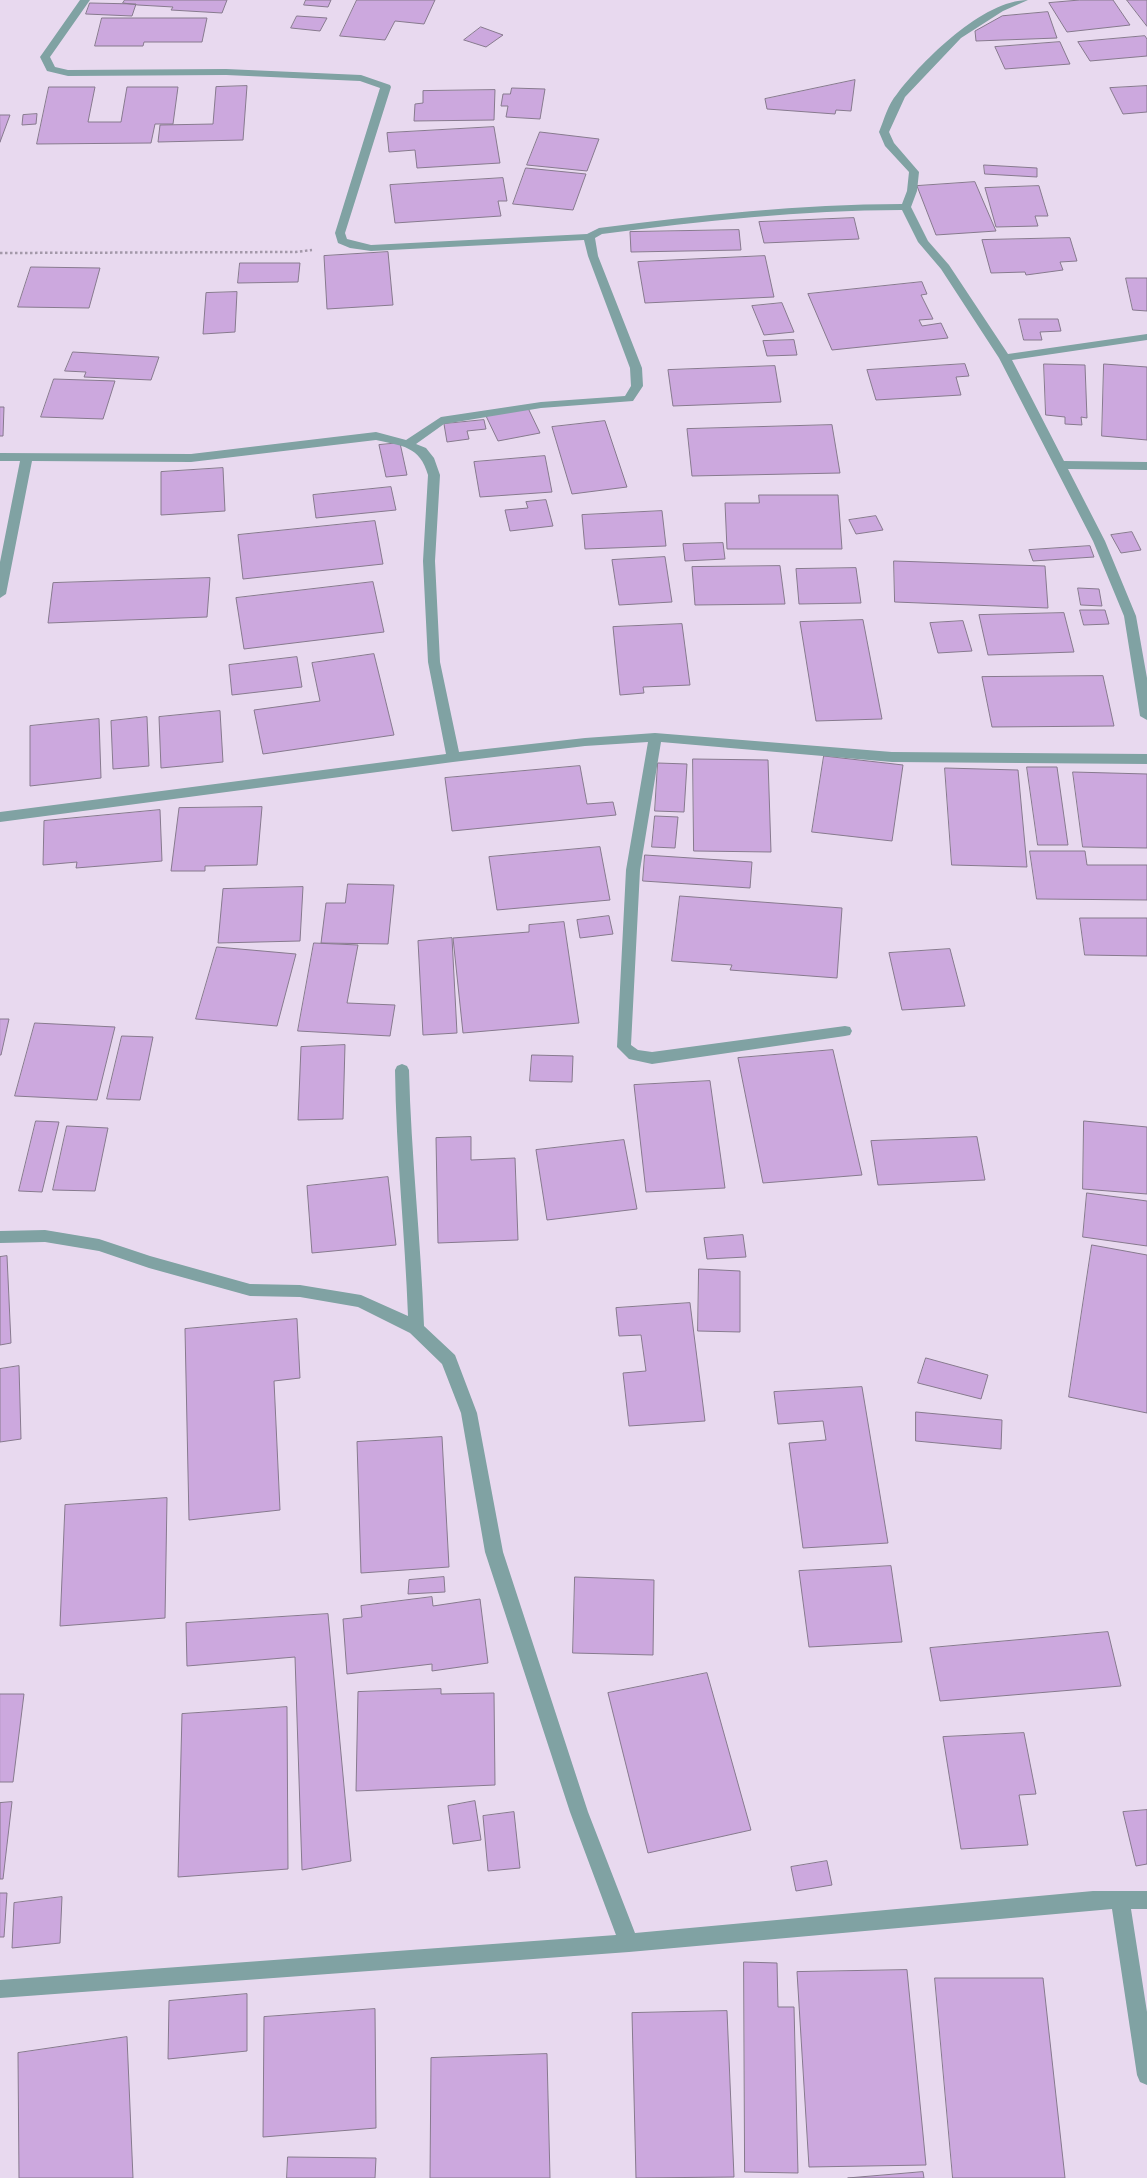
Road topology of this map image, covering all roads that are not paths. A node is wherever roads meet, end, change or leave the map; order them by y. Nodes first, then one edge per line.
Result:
1 (85, 0) edge
2 (1024, 0) edge
3 (906, 207) junction
4 (589, 237) junction
5 (1147, 337) edge
6 (1005, 358) junction
7 (408, 444) junction
8 (0, 457) edge
9 (27, 457) junction
10 (1061, 465) junction
11 (1147, 466) edge
12 (0, 594) edge
13 (1147, 716) edge
14 (655, 738) junction
15 (453, 757) junction
16 (1147, 759) edge
17 (0, 817) edge
18 (845, 1031) dead end
19 (402, 1070) dead end
20 (0, 1237) edge
21 (416, 1328) junction
22 (1120, 1900) junction
23 (1147, 1900) edge
24 (629, 1944) junction
25 (0, 1989) edge
26 (1147, 2075) edge

1 - 4 street
2 - 3 street
3 - 4 street
3 - 6 street
4 - 7 street
5 - 6 street
6 - 10 street
7 - 9 street
7 - 15 street
8 - 9 street
9 - 12 street
10 - 11 street
10 - 13 street
14 - 15 street
14 - 16 street
14 - 18 street
15 - 17 street
19 - 21 street
20 - 21 street
21 - 24 street
22 - 23 street
22 - 24 street
22 - 26 street
24 - 25 street

